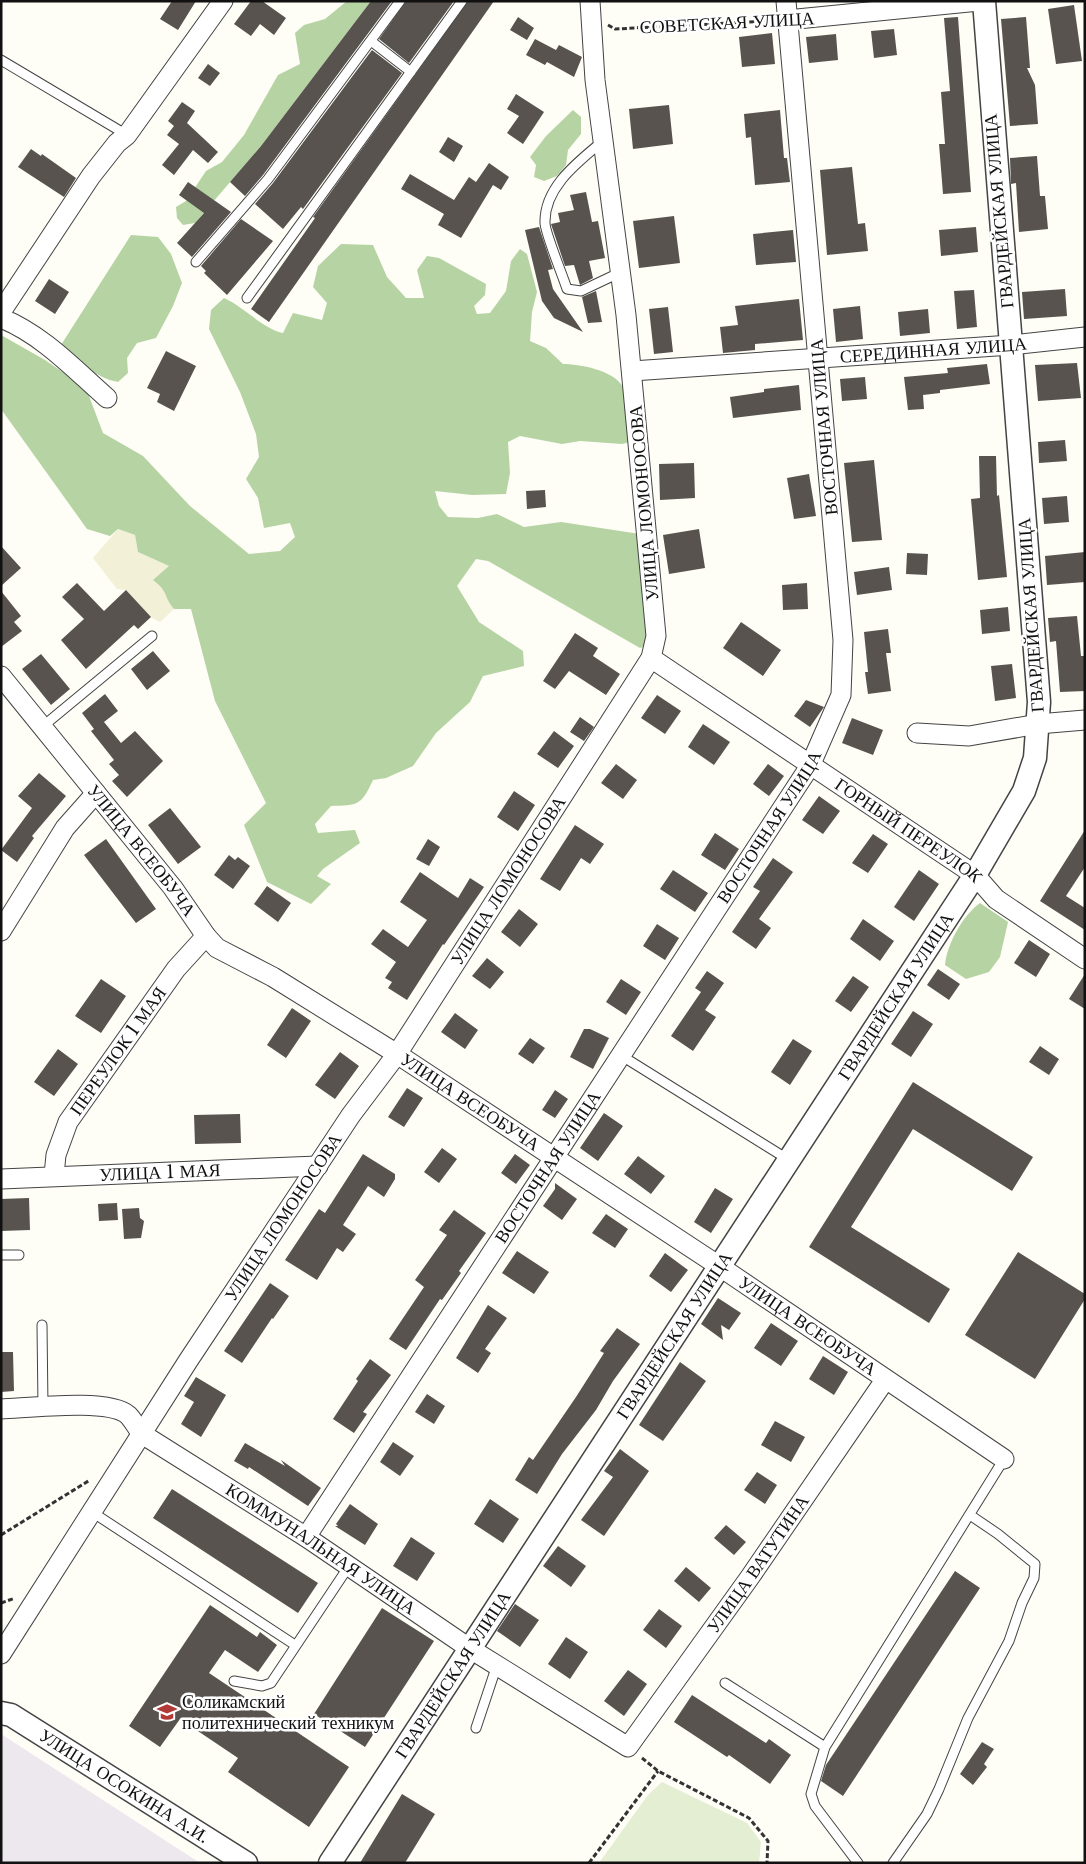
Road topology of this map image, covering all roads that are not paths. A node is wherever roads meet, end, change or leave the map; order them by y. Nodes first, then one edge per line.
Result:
1 (223, 1) edge
2 (400, 1) edge
3 (462, 1) edge
4 (786, 1) edge
5 (980, 1) edge
6 (984, 1) edge
7 (584, 4) edge
8 (787, 20) junction
9 (371, 41) junction
10 (1, 60) edge
11 (411, 72) junction
12 (127, 135) junction
13 (603, 141) junction
14 (196, 262) dead end
15 (620, 272) junction
16 (247, 298) dead end
17 (1, 312) edge
18 (1, 318) edge
19 (1085, 337) edge
20 (1011, 345) junction
21 (818, 357) junction
22 (632, 371) junction
23 (108, 398) dead end
24 (152, 636) dead end
25 (651, 658) junction
26 (1, 676) edge
27 (1085, 720) edge
28 (1038, 724) junction
29 (42, 727) junction
30 (917, 733) dead end
31 (810, 766) junction
32 (96, 793) junction
33 (975, 875) junction
34 (1, 931) edge
35 (206, 936) junction
36 (1085, 959) edge
37 (397, 1054) junction
38 (622, 1056) junction
39 (556, 1158) junction
40 (790, 1160) junction
41 (318, 1166) junction
42 (54, 1176) junction
43 (1, 1179) edge
44 (1, 1255) edge
45 (18, 1255) dead end
46 (719, 1266) junction
47 (42, 1325) dead end
48 (885, 1380) junction
49 (42, 1407) junction
50 (1, 1408) edge
51 (142, 1434) junction
52 (1004, 1459) joint
53 (92, 1512) junction
54 (970, 1515) junction
55 (306, 1537) junction
56 (349, 1566) junction
57 (295, 1645) junction
58 (470, 1648) junction
59 (1, 1654) edge
60 (497, 1665) junction
61 (234, 1682) dead end
62 (724, 1683) dead end
63 (1, 1712) edge
64 (476, 1728) dead end
65 (628, 1747) joint
66 (825, 1747) junction
67 (246, 1863) edge
68 (330, 1863) edge
69 (858, 1863) edge
70 (893, 1863) edge

1 - 12 street
2 - 9 lane
3 - 11 lane
4 - 8 street, ВОСТОЧНАЯ УЛИЦА
5 - 8 street, СОВЕТСКАЯ УЛИЦА
6 - 20 street, ГВАРДЕЙСКАЯ УЛИЦА
7 - 13 street, УЛИЦА ЛОМОНОСОВА
8 - 21 street, ВОСТОЧНАЯ УЛИЦА
9 - 11 lane
9 - 14 lane
10 - 12 lane
11 - 16 lane
12 - 17 street
13 - 15 street, УЛИЦА ЛОМОНОСОВА
13 - 15 lane
15 - 22 street, УЛИЦА ЛОМОНОСОВА
18 - 23 street
19 - 20 street, СЕРЕДИННАЯ УЛИЦА
20 - 21 street, СЕРЕДИННАЯ УЛИЦА
20 - 28 street, ГВАРДЕЙСКАЯ УЛИЦА
21 - 22 street, СЕРЕДИННАЯ УЛИЦА
21 - 31 street, ВОСТОЧНАЯ УЛИЦА
22 - 25 street, УЛИЦА ЛОМОНОСОВА
24 - 29 lane
25 - 31 street, ГОРНЫЙ ПЕРЕУЛОК
25 - 37 street, УЛИЦА ЛОМОНОСОВА
26 - 29 street, УЛИЦА ВСЕОБУЧА
27 - 28 street
28 - 30 street
28 - 33 street, ГВАРДЕЙСКАЯ УЛИЦА
29 - 32 street, УЛИЦА ВСЕОБУЧА
31 - 33 street, ГОРНЫЙ ПЕРЕУЛОК
31 - 38 street, ВОСТОЧНАЯ УЛИЦА
32 - 34 street
32 - 35 street, УЛИЦА ВСЕОБУЧА
33 - 36 street, ГОРНЫЙ ПЕРЕУЛОК
33 - 40 street, ГВАРДЕЙСКАЯ УЛИЦА
35 - 37 street, УЛИЦА ВСЕОБУЧА
35 - 42 street, ПЕРЕУЛОК 1 МАЯ
37 - 39 street, УЛИЦА ВСЕОБУЧА
37 - 41 street, УЛИЦА ЛОМОНОСОВА
38 - 39 street, ВОСТОЧНАЯ УЛИЦА
38 - 40 lane
39 - 46 street, УЛИЦА ВСЕОБУЧА
39 - 55 street, ВОСТОЧНАЯ УЛИЦА
40 - 46 street, ГВАРДЕЙСКАЯ УЛИЦА
41 - 42 street, УЛИЦА 1 МАЯ
41 - 51 street, УЛИЦА ЛОМОНОСОВА
42 - 43 street, УЛИЦА 1 МАЯ
44 - 45 lane
46 - 48 street, УЛИЦА ВСЕОБУЧА
46 - 58 street, ГВАРДЕЙСКАЯ УЛИЦА
47 - 49 lane
48 - 52 street, УЛИЦА ВСЕОБУЧА
48 - 65 street, УЛИЦА ВАТУТИНА
49 - 50 street, КОММУНАЛЬНАЯ УЛИЦА
49 - 51 street, КОММУНАЛЬНАЯ УЛИЦА
51 - 53 street, УЛИЦА ЛОМОНОСОВА
51 - 55 street, КОММУНАЛЬНАЯ УЛИЦА
52 - 54 lane
53 - 57 lane
53 - 59 street, УЛИЦА ЛОМОНОСОВА
54 - 66 lane
54 - 70 lane
55 - 56 street, КОММУНАЛЬНАЯ УЛИЦА
56 - 57 lane
56 - 58 street, КОММУНАЛЬНАЯ УЛИЦА
57 - 61 lane
58 - 60 street, КОММУНАЛЬНАЯ УЛИЦА
58 - 68 street, ГВАРДЕЙСКАЯ УЛИЦА
60 - 64 lane
60 - 65 street, КОММУНАЛЬНАЯ УЛИЦА
62 - 66 lane
63 - 67 street, УЛИЦА ОСОКИНА А.И.
66 - 69 lane

